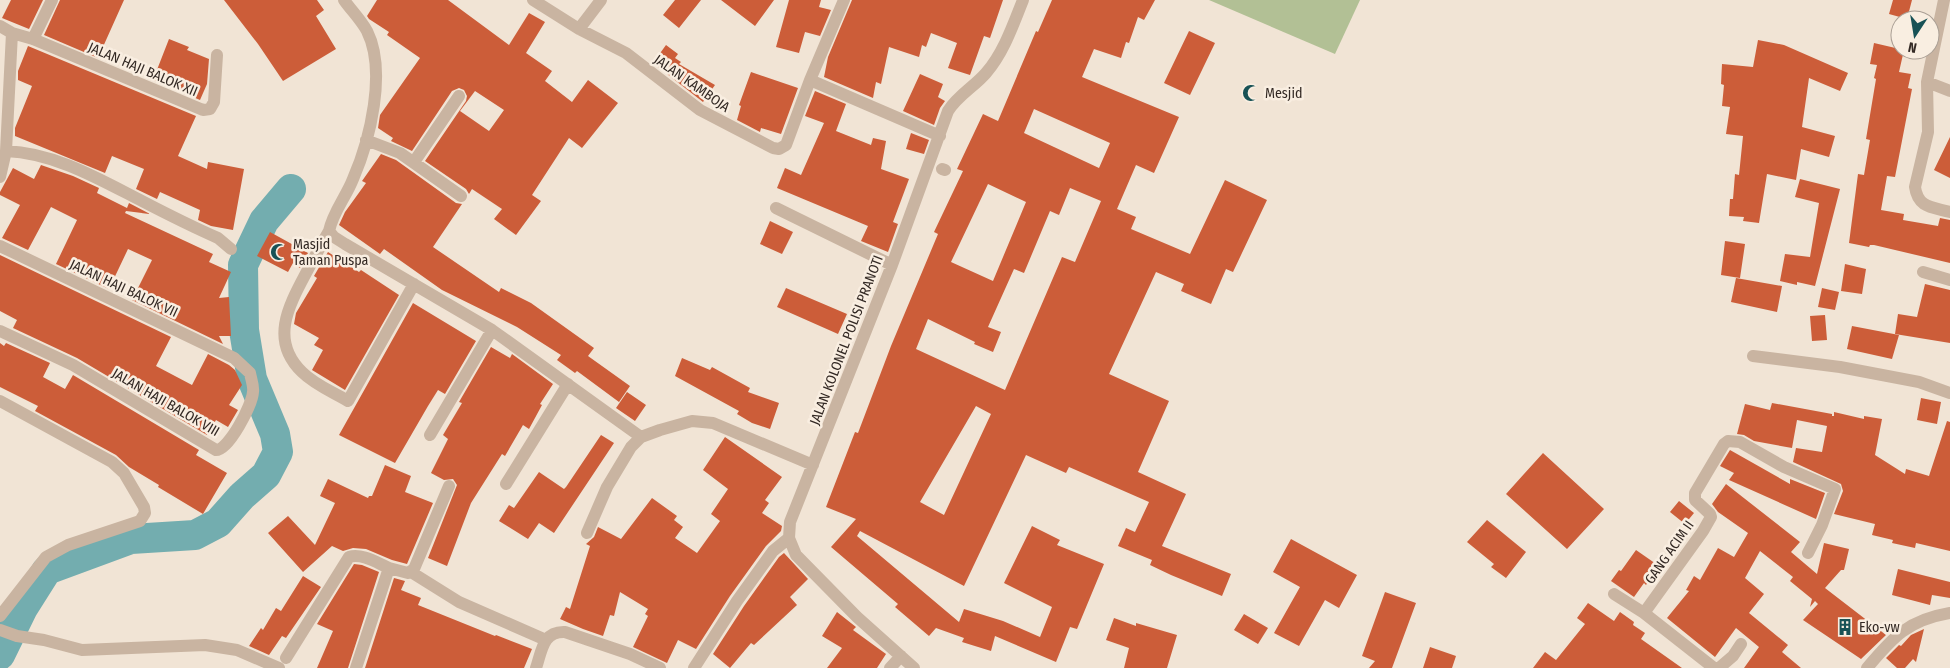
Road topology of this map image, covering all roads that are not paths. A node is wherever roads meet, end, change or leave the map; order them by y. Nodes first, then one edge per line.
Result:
1 (52, 0) edge
2 (344, 0) edge
3 (533, 0) edge
4 (601, 0) edge
5 (844, 0) edge
6 (1024, 0) edge
7 (1944, 0) edge
8 (0, 26) edge
9 (579, 29) junction
10 (12, 33) junction
11 (33, 39) junction
12 (217, 55) dead end
13 (810, 80) junction
14 (1926, 82) junction
15 (1950, 91) edge
16 (459, 96) dead end
17 (940, 136) junction
18 (366, 140) junction
19 (6, 151) junction
20 (414, 162) junction
21 (0, 177) edge
22 (461, 196) dead end
23 (776, 208) dead end
24 (1950, 212) edge
25 (329, 231) junction
26 (0, 246) edge
27 (231, 249) dead end
28 (892, 265) junction
29 (1923, 272) dead end
30 (1950, 280) edge
31 (414, 284) junction
32 (492, 330) junction
33 (0, 331) edge
34 (1753, 356) dead end
35 (234, 358) joint
36 (568, 384) junction
37 (1950, 393) edge
38 (0, 401) edge
39 (430, 435) dead end
40 (641, 437) junction
41 (813, 465) junction
42 (506, 484) dead end
43 (449, 486) dead end
44 (587, 533) dead end
45 (789, 538) junction
46 (1808, 554) dead end
47 (389, 568) junction
48 (411, 572) junction
49 (1614, 594) dead end
50 (1644, 613) junction
51 (1950, 613) edge
52 (0, 616) edge
53 (0, 630) edge
54 (546, 640) junction
55 (1741, 644) dead end
56 (901, 656) junction
57 (282, 663) edge
58 (356, 668) edge
59 (536, 668) edge
60 (660, 668) edge
61 (694, 668) edge
62 (890, 668) edge
63 (914, 668) edge
64 (1714, 668) edge
65 (1719, 668) edge
66 (1867, 668) edge

1 - 11 street
2 - 18 street
3 - 9 street, JALAN KAMBOJA
4 - 9 street
5 - 13 street
6 - 17 street, JALAN KOLONEL POLISI PRANOTI
7 - 14 street
8 - 10 street, JALAN HAJI BALOK XII
9 - 13 street, JALAN KAMBOJA
10 - 11 street, JALAN HAJI BALOK XII
10 - 19 street
11 - 12 street, JALAN HAJI BALOK XII
13 - 17 street
14 - 15 street
14 - 24 street
16 - 20 street
17 - 28 street, JALAN KOLONEL POLISI PRANOTI
18 - 20 street
18 - 25 street
19 - 21 street
19 - 27 street
20 - 22 street
23 - 28 street
25 - 31 street
25 - 31 street
26 - 35 street, JALAN HAJI BALOK VII
28 - 41 street, JALAN KOLONEL POLISI PRANOTI
29 - 30 street
31 - 32 street
32 - 36 street
32 - 39 street
33 - 35 street, JALAN HAJI BALOK VIII
34 - 37 street
36 - 40 street
36 - 42 street
38 - 52 street
40 - 41 street
40 - 44 street
41 - 45 street, JALAN KOLONEL POLISI PRANOTI
43 - 48 street
45 - 56 street
45 - 61 street
46 - 50 street, GANG ACIM II
47 - 48 street
47 - 57 street
47 - 58 street
48 - 54 street
49 - 50 street
50 - 64 street
51 - 66 street
53 - 57 street
54 - 59 street
54 - 60 street
55 - 65 street
56 - 62 street
56 - 63 street

